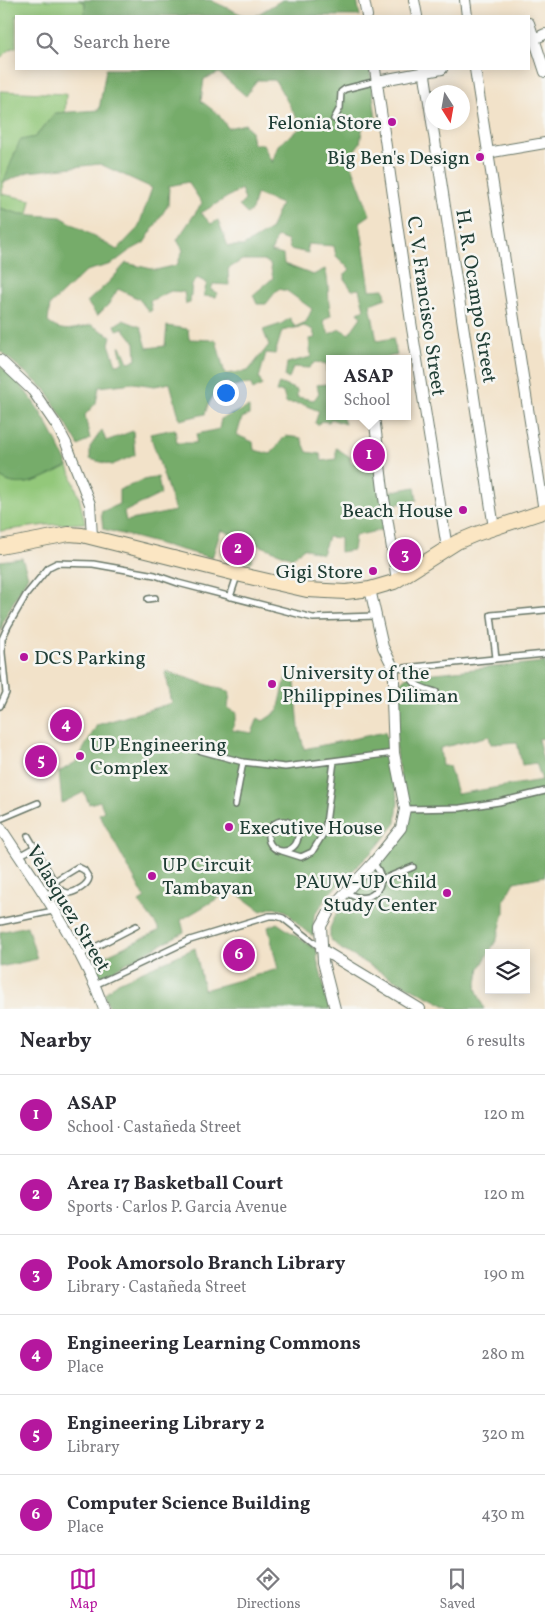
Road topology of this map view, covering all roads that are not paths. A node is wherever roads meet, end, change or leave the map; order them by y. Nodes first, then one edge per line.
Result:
1 (364, 0) edge
2 (414, 0) edge
3 (465, 0) edge
4 (366, 15) edge
5 (417, 15) edge
6 (467, 15) edge
7 (530, 26) edge
8 (545, 34) edge
9 (534, 39) junction
10 (375, 70) edge
11 (424, 70) edge
12 (475, 70) edge
13 (545, 72) edge
14 (377, 81) junction
15 (334, 119) dead end
16 (545, 143) edge
17 (487, 153) junction
18 (0, 360) edge
19 (374, 420) edge
20 (545, 511) edge
21 (494, 528) junction
22 (92, 536) junction
23 (0, 547) edge
24 (447, 548) junction
25 (237, 574) junction
26 (398, 580) junction
27 (370, 589) junction
28 (230, 597) junction
29 (155, 598) dead end
30 (148, 599) dead end
31 (545, 610) edge
32 (376, 616) junction
33 (545, 654) edge
34 (496, 658) junction
35 (408, 668) junction
36 (394, 669) junction
37 (436, 692) dead end
38 (0, 706) edge
39 (198, 750) dead end
40 (394, 753) junction
41 (334, 761) junction
42 (242, 762) junction
43 (545, 791) edge
44 (38, 803) dead end
45 (235, 805) dead end
46 (405, 809) junction
47 (0, 819) edge
48 (0, 828) edge
49 (28, 836) dead end
50 (34, 847) junction
51 (282, 851) junction
52 (19, 856) junction
53 (373, 863) junction
54 (413, 867) dead end
55 (380, 880) junction
56 (55, 881) junction
57 (58, 888) junction
58 (346, 892) junction
59 (44, 896) junction
60 (53, 910) junction
61 (0, 922) edge
62 (136, 926) dead end
63 (321, 948) junction
64 (80, 955) junction
65 (95, 985) junction
66 (104, 1009) edge
67 (335, 1009) edge
68 (420, 1009) edge

1 - 4 street
2 - 5 street
3 - 6 street
7 - 9 street
8 - 9 street
9 - 13 street
10 - 14 street, C. V. Francisco Street
11 - 14 street
11 - 21 street, H. R. Ocampo Street
12 - 17 street
14 - 15 lane
14 - 24 street, C. V. Francisco Street
16 - 17 street
17 - 20 street
18 - 22 street
19 - 26 street
20 - 21 main road
21 - 24 main road
22 - 23 main road
22 - 25 main road
24 - 26 main road
25 - 27 main road
25 - 28 lane
26 - 27 main road
27 - 32 street
28 - 32 lane
28 - 38 lane
29 - 30 lane
31 - 34 lane
32 - 36 street
33 - 34 lane
34 - 35 lane
35 - 36 lane
35 - 37 lane
36 - 40 street
39 - 42 lane
40 - 41 lane
40 - 46 street
41 - 42 lane
41 - 51 lane
42 - 45 lane
43 - 46 lane
44 - 47 lane
46 - 53 street
48 - 52 street, Velasquez Street
49 - 50 lane
50 - 52 lane
50 - 56 lane
51 - 51 lane
52 - 59 street, Velasquez Street
53 - 55 lane
53 - 58 street
54 - 55 lane
55 - 58 lane
56 - 57 lane
56 - 57 lane
57 - 59 lane
58 - 63 street
59 - 60 street, Velasquez Street
60 - 61 lane
60 - 64 street, Velasquez Street
62 - 64 lane
63 - 65 lane
63 - 67 street
63 - 68 street
64 - 65 street, Velasquez Street
65 - 66 street, Velasquez Street

